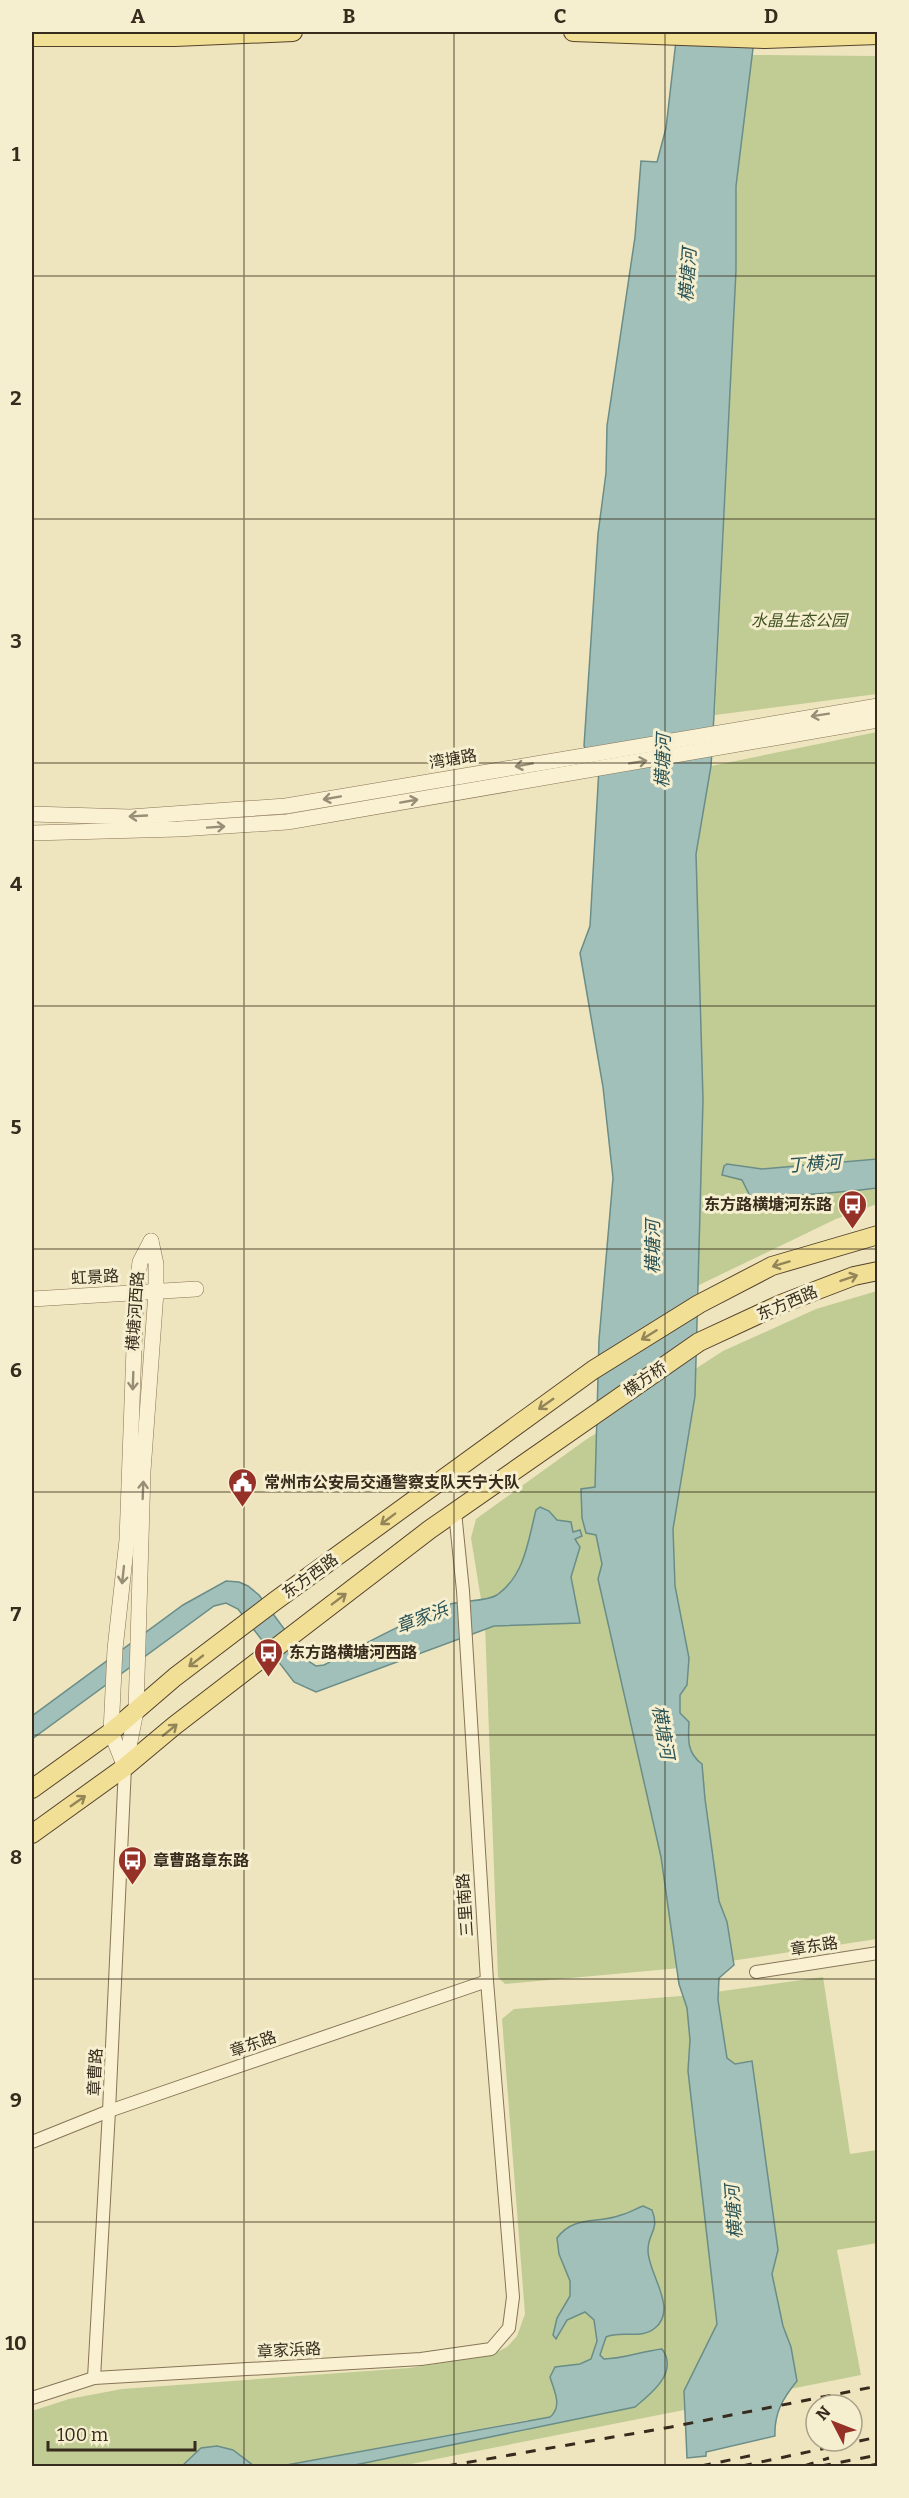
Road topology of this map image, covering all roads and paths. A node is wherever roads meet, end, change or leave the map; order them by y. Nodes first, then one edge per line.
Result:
1 (293, 32) edge
2 (573, 32) edge
3 (210, 33) edge
4 (878, 35) edge
5 (32, 37) edge
6 (878, 706) edge
7 (878, 720) edge
8 (32, 814) edge
9 (32, 833) edge
10 (878, 1235) edge
11 (878, 1271) edge
12 (196, 1290) dead end
13 (156, 1292) junction
14 (136, 1293) junction
15 (32, 1299) edge
16 (699, 1342) joint
17 (593, 1370) joint
18 (455, 1512) junction
19 (136, 1711) junction
20 (111, 1732) junction
21 (125, 1767) junction
22 (32, 1789) edge
23 (32, 1833) edge
24 (878, 1953) edge
25 (756, 1972) dead end
26 (487, 1981) junction
27 (110, 2111) junction
28 (32, 2142) edge
29 (513, 2297) joint
30 (94, 2378) junction
31 (32, 2398) edge

1 - 3 main road
2 - 4 main road
3 - 5 main road
6 -> 8 street, 湾塘路
9 -> 7 street
10 -> 17 main road, 横方桥
16 -> 11 main road, 东方西路
12 - 13 street, 虹景路
13 - 14 street, 虹景路
13 - 14 street, 横塘河西路
19 -> 13 street, 横塘河西路
14 - 15 street, 虹景路
14 -> 20 street, 横塘河西路
16 - 18 main road, 横方桥
17 -> 19 main road, 东方西路
21 -> 18 main road
18 - 26 street, 三里南路
19 - 20 main road, 东方西路
19 - 21 street, 横塘河西路
20 - 21 street, 横塘河西路
20 - 22 main road, 东方西路
23 -> 21 main road
21 - 27 street, 章曹路
24 - 25 street, 章东路
26 - 27 street, 章东路
26 - 29 street, 三里南路
27 - 28 street, 章东路
27 - 30 street, 章曹路
29 - 30 street, 章家浜路
30 - 31 street, 章家浜路

